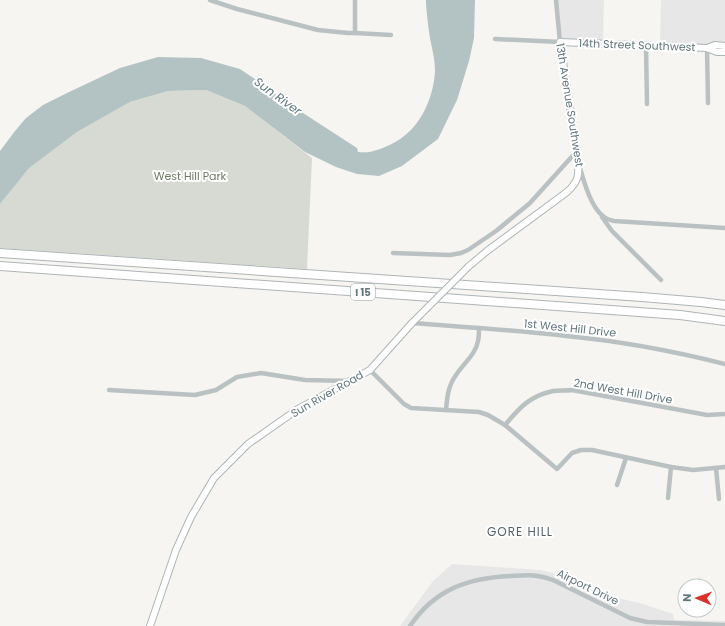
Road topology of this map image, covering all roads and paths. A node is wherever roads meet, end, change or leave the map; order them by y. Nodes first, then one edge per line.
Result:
1 (210, 0) edge
2 (355, 0) edge
3 (556, 0) edge
4 (355, 33) junction
5 (391, 34) dead end
6 (495, 39) dead end
7 (560, 42) junction
8 (646, 45) junction
9 (725, 46) edge
10 (707, 48) junction
11 (725, 52) edge
12 (708, 103) dead end
13 (648, 104) dead end
14 (576, 152) junction
15 (578, 160) junction
16 (602, 216) junction
17 (725, 228) edge
18 (2, 253) edge
19 (393, 253) dead end
20 (0, 266) edge
21 (661, 280) dead end
22 (725, 305) edge
23 (725, 321) edge
24 (412, 323) junction
25 (479, 328) junction
26 (725, 364) edge
27 (370, 370) junction
28 (349, 381) junction
29 (110, 390) dead end
30 (446, 410) junction
31 (725, 414) edge
32 (505, 425) junction
33 (626, 458) junction
34 (671, 467) junction
35 (725, 467) edge
36 (716, 468) junction
37 (617, 485) dead end
38 (668, 498) dead end
39 (719, 499) dead end
40 (725, 625) edge
41 (150, 626) edge
42 (410, 626) edge

1 - 4 street
2 - 4 street
3 - 7 street, 13th Avenue Southwest
4 - 5 street
6 - 7 street, 14th Street Southwest
7 - 8 street, 14th Street Southwest
7 - 14 street, 13th Avenue Southwest
8 - 10 street, 14th Street Southwest
8 - 13 street
9 - 10 street, 14th Street Southwest
10 - 11 street, 14th Street Southwest
10 - 12 street
14 - 15 street, 13th Avenue Southwest
14 - 19 street
15 - 16 street, 13th Avenue Southwest
15 - 24 street, Sun River Road, bridge
16 - 17 street
16 - 21 street, 13th Avenue Southwest
18 - 22 highway, I 15
20 - 23 highway, I 15
24 - 25 street, 1st West Hill Drive
24 - 27 street, Sun River Road
25 - 26 street, 1st West Hill Drive
25 - 30 street
27 - 28 street, Sun River Road
27 - 30 street
28 - 29 street
28 - 41 street, Sun River Road
30 - 32 street
31 - 32 street, 2nd West Hill Drive
32 - 33 street
33 - 34 street
33 - 37 street
34 - 36 street
34 - 38 street
35 - 36 street
36 - 39 street
40 - 42 street, Airport Drive

